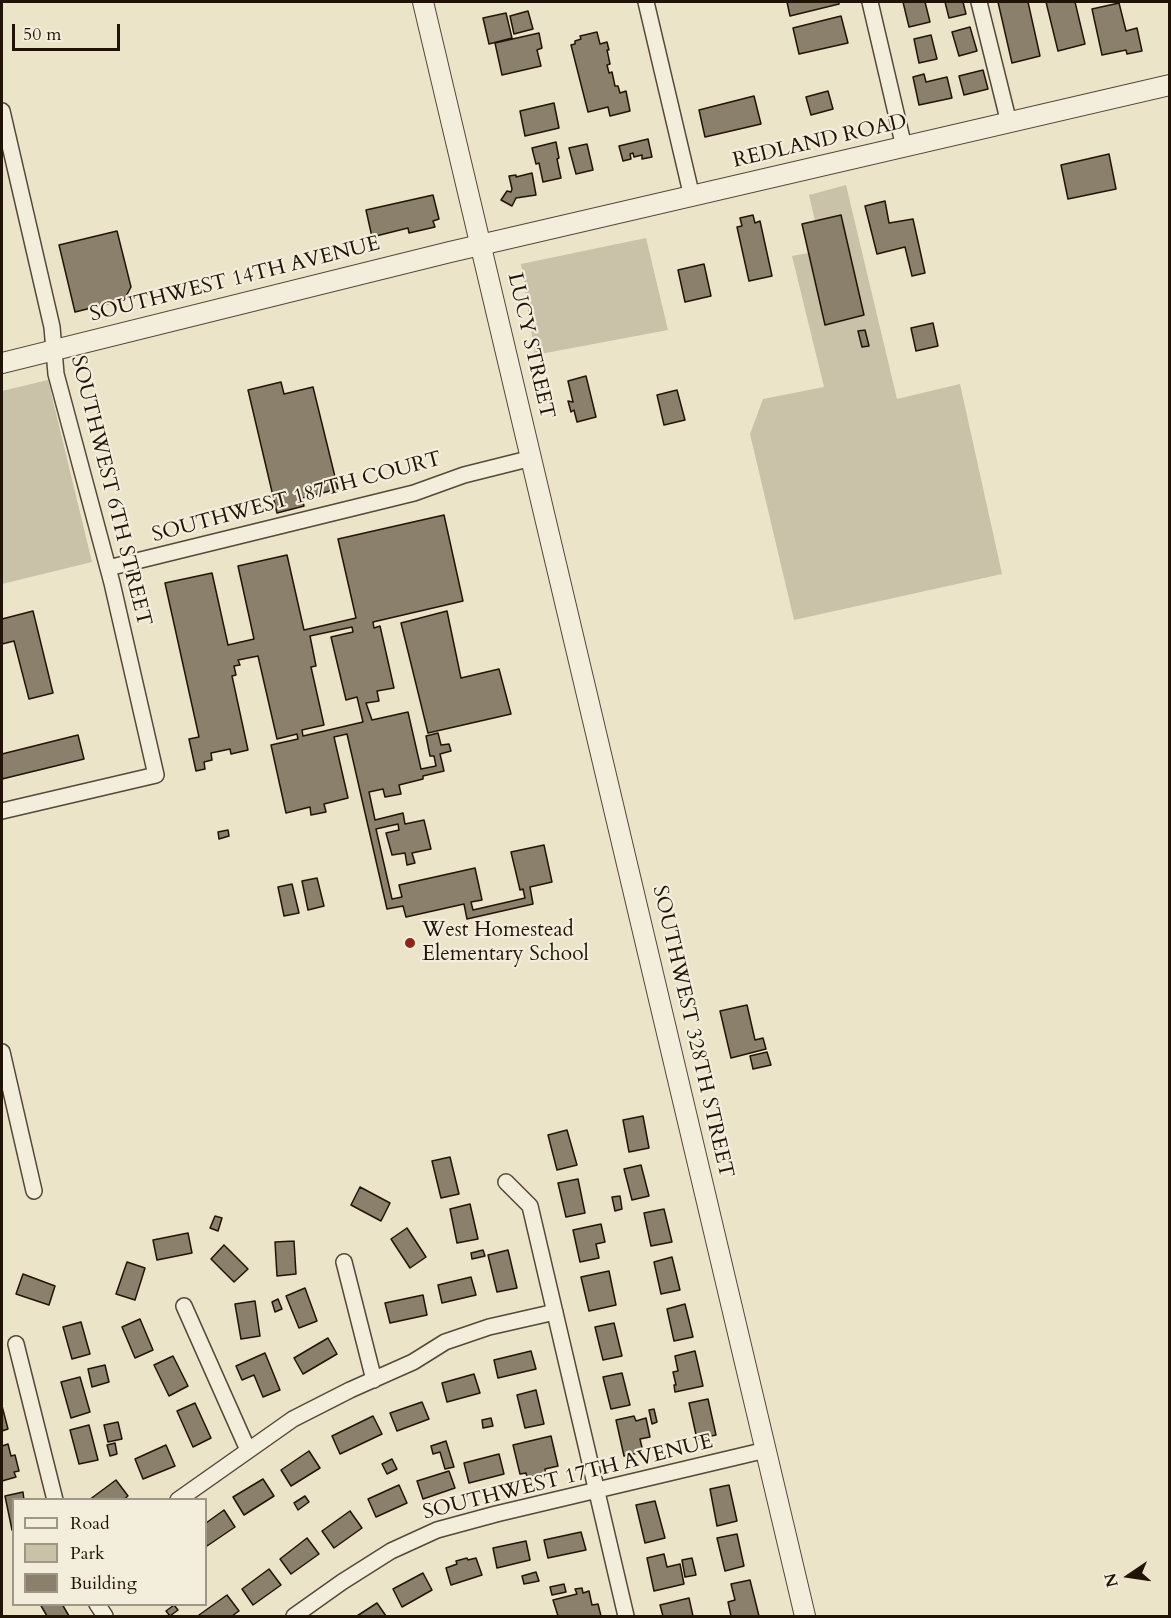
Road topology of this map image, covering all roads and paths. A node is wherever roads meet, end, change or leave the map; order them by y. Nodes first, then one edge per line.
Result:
1 (423, 2) edge
2 (646, 2) edge
3 (870, 2) edge
4 (979, 2) edge
5 (1170, 85) edge
6 (2, 111) edge
7 (1009, 123) junction
8 (904, 147) junction
9 (692, 197) junction
10 (481, 245) junction
11 (54, 350) junction
12 (2, 363) edge
13 (531, 458) junction
14 (108, 568) junction
15 (2, 811) edge
16 (2, 1052) edge
17 (506, 1182) dead end
18 (34, 1191) dead end
19 (344, 1263) dead end
20 (184, 1306) dead end
21 (555, 1312) junction
22 (16, 1344) dead end
23 (374, 1380) junction
24 (248, 1450) junction
25 (766, 1450) junction
26 (596, 1490) junction
27 (54, 1498) edge
28 (181, 1498) edge
29 (294, 1617) edge
30 (626, 1617) edge
31 (805, 1617) edge

1 - 10 street, LUCY STREET
2 - 9 street
3 - 8 street
4 - 7 street
5 - 7 street, REDLAND ROAD
6 - 11 street, SOUTHWEST 6TH STREET
7 - 8 street, REDLAND ROAD
8 - 9 street, REDLAND ROAD
9 - 10 street, REDLAND ROAD
10 - 11 street, SOUTHWEST 14TH AVENUE
10 - 13 street, LUCY STREET
11 - 12 street, SOUTHWEST 14TH AVENUE
11 - 14 street, SOUTHWEST 6TH STREET
13 - 14 street, SOUTHWEST 187TH COURT
13 - 25 street, SOUTHWEST 328TH STREET
14 - 15 street, SOUTHWEST 6TH STREET
16 - 18 street
17 - 21 street
19 - 23 street
20 - 24 street
21 - 23 street
21 - 26 street
22 - 27 street
23 - 24 street
24 - 28 street
25 - 26 street, SOUTHWEST 17TH AVENUE
25 - 31 street, SOUTHWEST 328TH STREET
26 - 29 street, SOUTHWEST 17TH AVENUE
26 - 30 street

